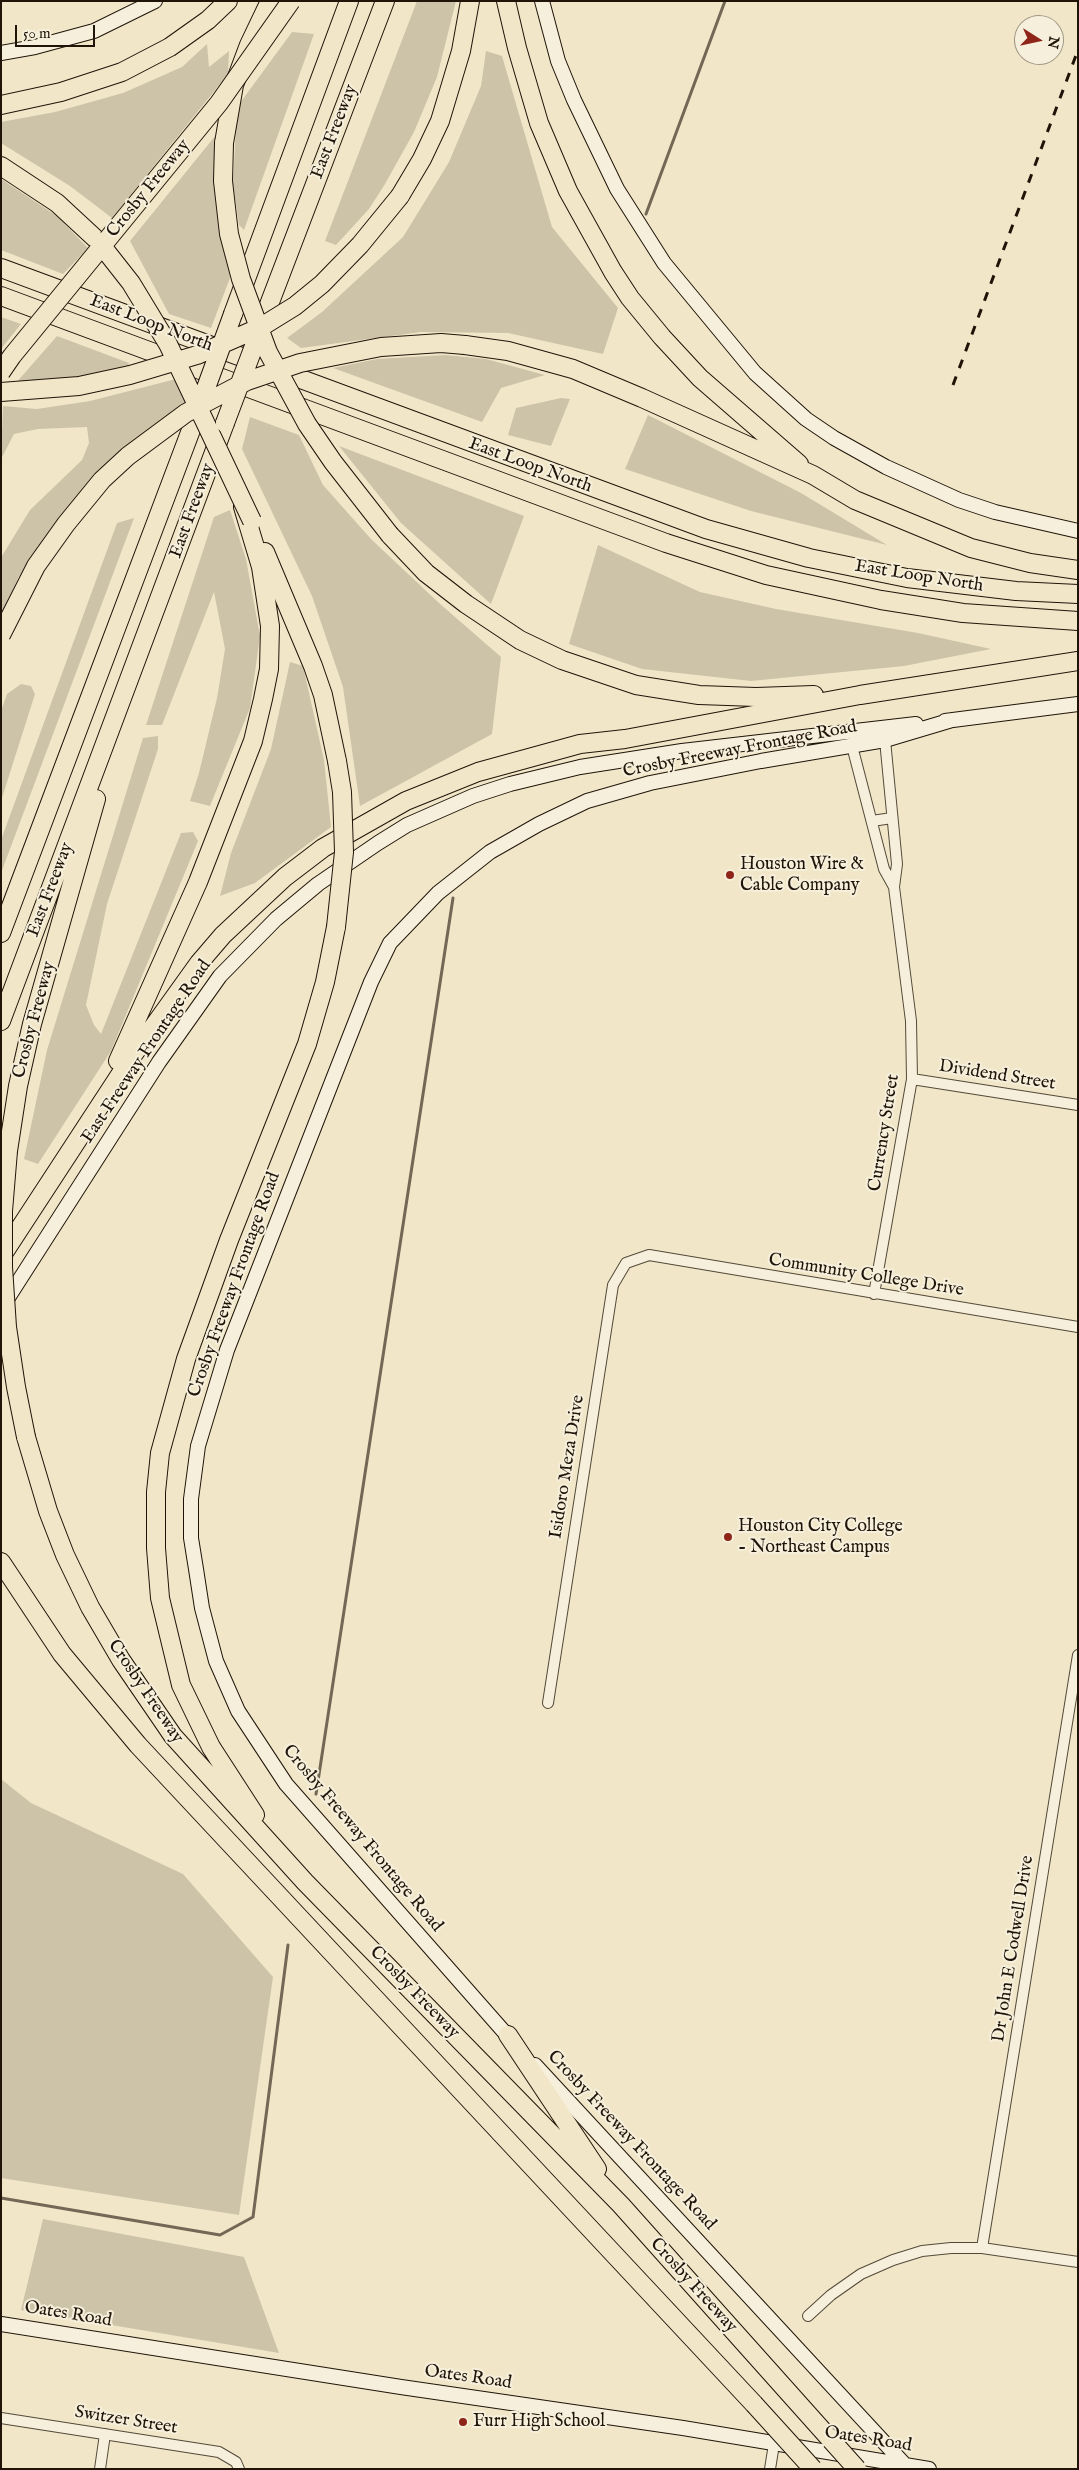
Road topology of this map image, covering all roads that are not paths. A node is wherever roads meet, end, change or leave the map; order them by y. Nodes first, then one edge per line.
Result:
1 (156, 1) edge
2 (228, 1) edge
3 (270, 1) edge
4 (291, 1) edge
5 (349, 1) edge
6 (385, 1) edge
7 (470, 1) edge
8 (506, 1) edge
9 (542, 1) edge
10 (1, 53) edge
11 (1, 105) edge
12 (1, 166) edge
13 (1, 268) edge
14 (1, 296) edge
15 (1, 372) edge
16 (1, 392) edge
17 (813, 476) junction
18 (249, 522) junction
19 (1078, 531) edge
20 (1078, 570) edge
21 (1078, 594) edge
22 (1078, 621) edge
23 (1, 634) edge
24 (1078, 662) edge
25 (129, 683) junction
26 (860, 696) junction
27 (1078, 704) edge
28 (952, 720) junction
29 (885, 740) junction
30 (852, 746) junction
31 (892, 818) junction
32 (872, 821) junction
33 (894, 887) junction
34 (1, 933) edge
35 (1, 1021) edge
36 (912, 1079) junction
37 (1078, 1105) edge
38 (92, 1116) junction
39 (649, 1255) joint
40 (1, 1257) edge
41 (874, 1294) junction
42 (1, 1308) edge
43 (1078, 1327) edge
44 (1, 1562) edge
45 (1078, 1655) edge
46 (548, 1703) dead end
47 (305, 1882) junction
48 (508, 2035) junction
49 (620, 2205) junction
50 (982, 2248) junction
51 (1078, 2262) edge
52 (808, 2316) dead end
53 (1, 2324) edge
54 (1, 2418) edge
55 (105, 2434) junction
56 (774, 2444) junction
57 (905, 2465) junction
58 (100, 2469) edge
59 (239, 2469) edge
60 (770, 2469) edge
61 (813, 2469) edge
62 (857, 2469) edge
63 (929, 2469) edge

1 - 10 main road
2 - 11 highway
3 - 26 highway, bridge
4 - 15 highway, Crosby Freeway, bridge
5 - 34 highway, East Freeway, bridge
6 - 25 highway, East Freeway, bridge
7 - 16 highway, bridge
8 - 17 highway
9 - 19 main road
12 - 18 highway, bridge
13 - 21 highway, East Loop North
14 - 22 highway, East Loop North
17 - 20 highway
17 - 23 highway, bridge
18 - 38 highway
18 - 47 highway, bridge
24 - 26 highway
25 - 35 highway, East Freeway
25 - 47 highway, Crosby Freeway, bridge
26 - 38 highway
27 - 28 main road
28 - 29 main road, Crosby Freeway Frontage Road
28 - 42 main road, East Freeway Frontage Road
29 - 30 main road, Crosby Freeway Frontage Road
29 - 31 street, Currency Street
30 - 32 street, Currency Street
30 - 48 main road, Crosby Freeway Frontage Road
31 - 32 street
31 - 33 street, Currency Street
32 - 33 street, Currency Street
33 - 36 street, Currency Street
36 - 37 street, Dividend Street
36 - 41 street, Currency Street
38 - 40 highway
39 - 41 street, Community College Drive
39 - 46 street, Isidoro Meza Drive
41 - 43 street, Community College Drive
44 - 61 highway, Crosby Freeway, bridge
45 - 50 street, Dr John E Codwell Drive
47 - 49 highway, Crosby Freeway
48 - 49 highway
48 - 57 main road, Crosby Freeway Frontage Road
49 - 62 highway, Crosby Freeway, bridge
50 - 51 street
50 - 52 street
53 - 56 main road, Oates Road
54 - 55 street, Switzer Street
55 - 58 street
55 - 59 street, Switzer Street
56 - 57 main road, Oates Road
56 - 60 street
57 - 63 main road, Oates Road

